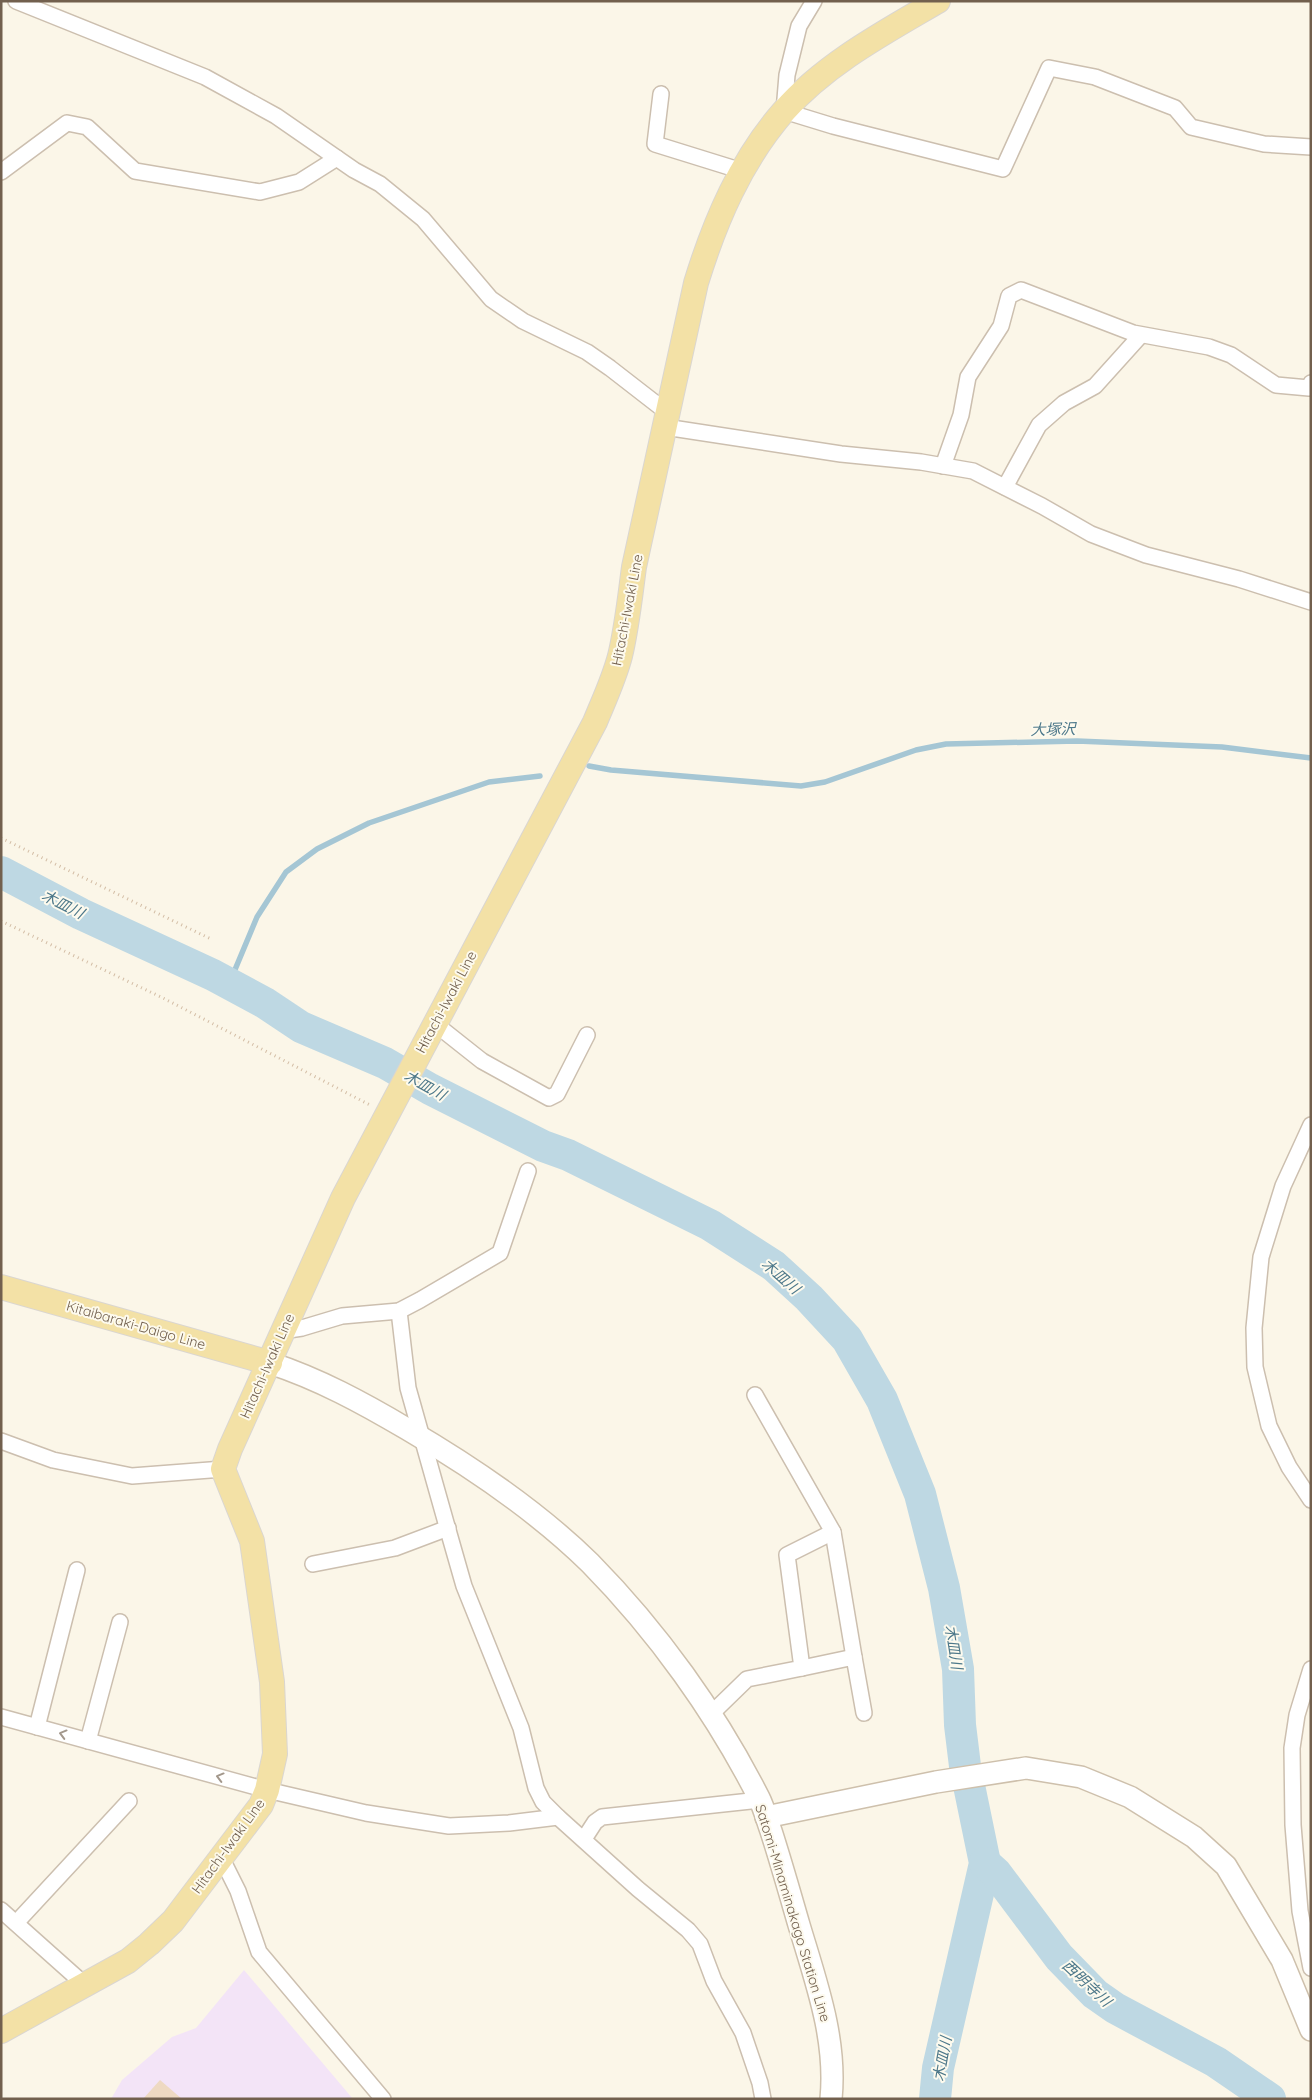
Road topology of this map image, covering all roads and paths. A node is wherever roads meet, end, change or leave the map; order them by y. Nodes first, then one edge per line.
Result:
1 (16, 1) edge
2 (814, 1) edge
3 (938, 1) edge
4 (661, 94) dead end
5 (784, 111) junction
6 (1311, 147) edge
7 (337, 158) junction
8 (742, 170) junction
9 (1, 172) edge
10 (1141, 334) junction
11 (1311, 383) edge
12 (666, 420) junction
13 (943, 466) junction
14 (1005, 487) junction
15 (1311, 602) edge
16 (1, 838) edge
17 (1, 920) edge
18 (211, 939) dead end
19 (429, 1033) junction
20 (587, 1035) dead end
21 (390, 1108) junction
22 (1311, 1125) edge
23 (528, 1171) dead end
24 (1, 1287) edge
25 (399, 1310) junction
26 (282, 1330) junction
27 (270, 1362) junction
28 (755, 1395) dead end
29 (423, 1438) junction
30 (1, 1441) edge
31 (223, 1469) junction
32 (1311, 1500) edge
33 (448, 1528) junction
34 (833, 1532) junction
35 (313, 1564) dead end
36 (77, 1570) dead end
37 (120, 1622) dead end
38 (854, 1657) junction
39 (802, 1668) junction
40 (1311, 1669) edge
41 (864, 1713) dead end
42 (710, 1714) junction
43 (1, 1717) edge
44 (38, 1727) junction
45 (88, 1741) junction
46 (267, 1790) junction
47 (130, 1801) dead end
48 (763, 1809) junction
49 (558, 1817) junction
50 (584, 1839) junction
51 (221, 1857) junction
52 (1, 1910) edge
53 (16, 1923) junction
54 (1311, 1968) edge
55 (85, 1985) junction
56 (1311, 2030) edge
57 (1, 2031) edge
58 (383, 2099) edge
59 (763, 2099) edge
60 (831, 2099) edge

1 - 7 street
2 - 5 street
3 - 5 main road, Hitachi-Iwaki Line
4 - 8 street
5 - 6 street
5 - 8 main road, Hitachi-Iwaki Line
7 - 9 street
7 - 12 street
8 - 12 main road, Hitachi-Iwaki Line
10 - 11 street
10 - 13 street
10 - 14 street
12 - 13 street
12 - 19 main road, Hitachi-Iwaki Line
13 - 14 street
14 - 15 street
16 - 18 path
17 - 21 path
19 - 20 street
19 - 21 main road, Hitachi-Iwaki Line
21 - 26 main road, Hitachi-Iwaki Line
22 - 32 street
23 - 25 street
24 - 27 main road, Kitaibaraki-Daigo Line
25 - 26 street
25 - 29 street
26 - 27 main road, Hitachi-Iwaki Line
27 - 29 main road, Satomi-Minaminakago Station Line
27 - 31 main road, Hitachi-Iwaki Line
28 - 34 street
29 - 33 street
29 - 42 main road, Satomi-Minaminakago Station Line
30 - 31 street
31 - 46 main road, Hitachi-Iwaki Line
33 - 35 street
33 - 49 street
34 - 38 street
34 - 39 street
36 - 44 street
37 - 45 street
38 - 39 street
38 - 41 street
39 - 42 street
40 - 54 street
42 - 48 main road, Satomi-Minaminakago Station Line
43 - 44 street
45 -> 44 street
46 -> 45 street
46 - 49 street
46 - 51 main road, Hitachi-Iwaki Line
47 - 53 street
48 - 50 street
48 - 56 main road
48 - 60 main road, Satomi-Minaminakago Station Line
49 - 50 street
50 - 59 street
51 - 55 main road, Hitachi-Iwaki Line
51 - 58 street
52 - 53 street
53 - 55 street
55 - 57 main road, Hitachi-Iwaki Line

